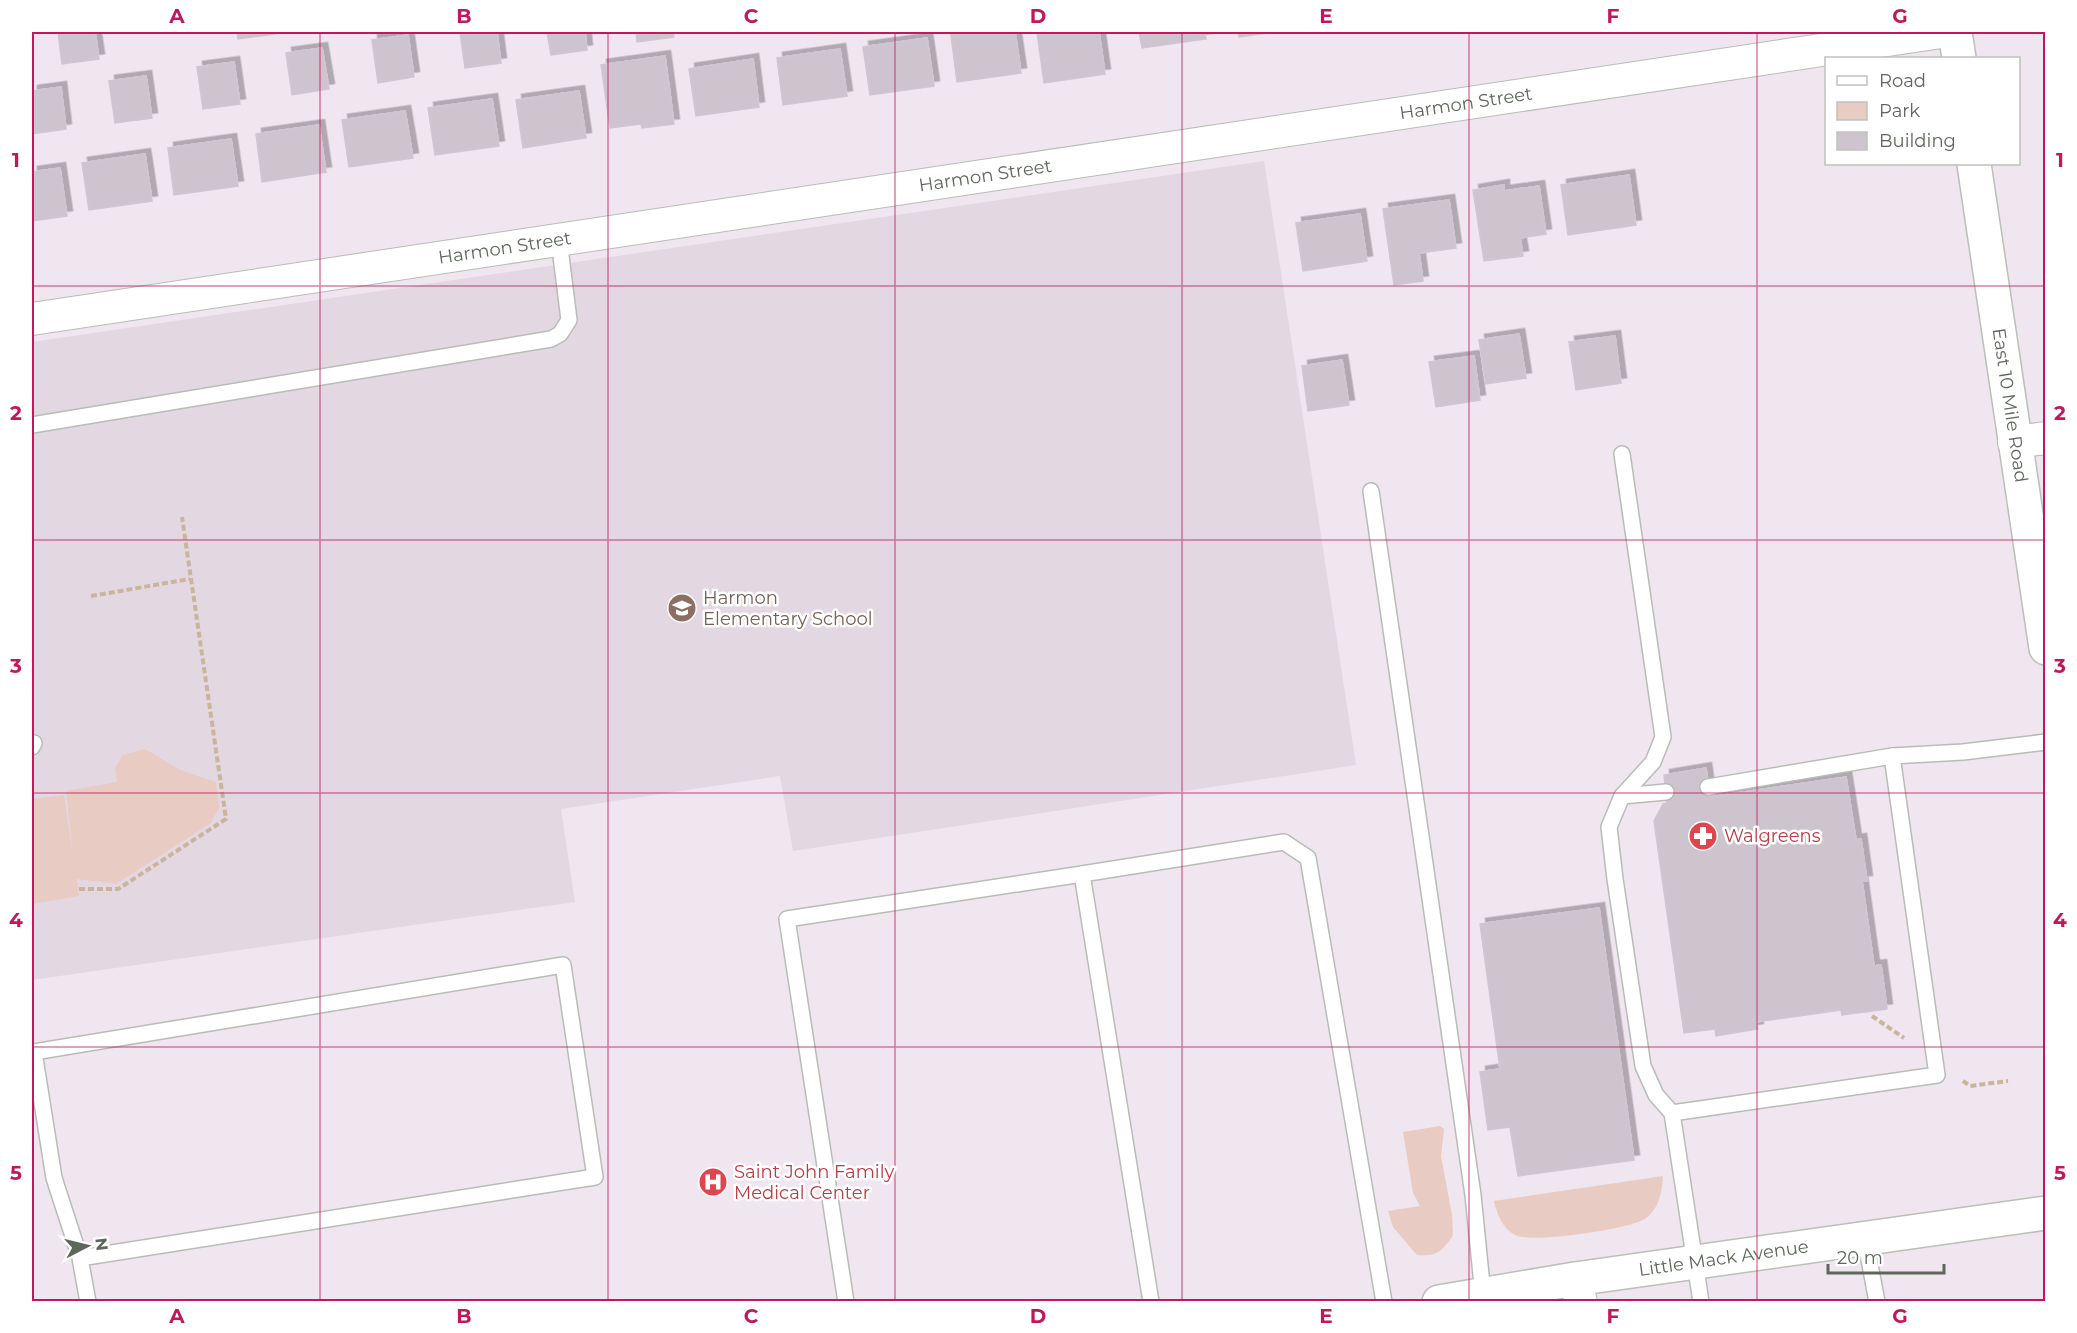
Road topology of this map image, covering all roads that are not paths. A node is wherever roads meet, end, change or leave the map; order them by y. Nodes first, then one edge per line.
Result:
1 (1941, 32) edge
2 (1955, 32) edge
3 (1959, 57) edge
4 (1974, 165) edge
5 (559, 240) junction
6 (32, 319) edge
7 (32, 425) edge
8 (2030, 440) edge
9 (1622, 454) dead end
10 (1371, 491) dead end
11 (2046, 648) edge
12 (2046, 741) edge
13 (1893, 756) junction
14 (1708, 787) dead end
15 (1666, 792) dead end
16 (1622, 796) junction
17 (1082, 874) junction
18 (1672, 1113) junction
19 (2046, 1213) edge
20 (1865, 1239) junction
21 (80, 1258) junction
22 (1694, 1262) junction
23 (1578, 1290) edge
24 (1483, 1295) junction
25 (88, 1302) edge
26 (846, 1302) edge
27 (1151, 1302) edge
28 (1384, 1302) edge
29 (1438, 1302) edge
30 (1701, 1302) edge
31 (1877, 1302) edge

1 - 5 street, Harmon Street
2 - 3 main road
4 - 8 main road, East 10 Mile Road
5 - 6 street, Harmon Street
5 - 7 lane
8 - 11 main road, East 10 Mile Road
9 - 16 lane
10 - 24 lane
12 - 13 lane
13 - 14 lane
13 - 18 lane
15 - 16 lane
16 - 18 lane
17 - 26 lane
17 - 27 lane
17 - 28 lane
18 - 22 lane
19 - 20 main road, Little Mack Avenue
20 - 22 main road, Little Mack Avenue
20 - 31 lane
21 - 21 lane
21 - 25 lane
22 - 23 main road, Little Mack Avenue
22 - 30 lane
23 - 24 main road, Little Mack Avenue
24 - 29 main road, Little Mack Avenue

